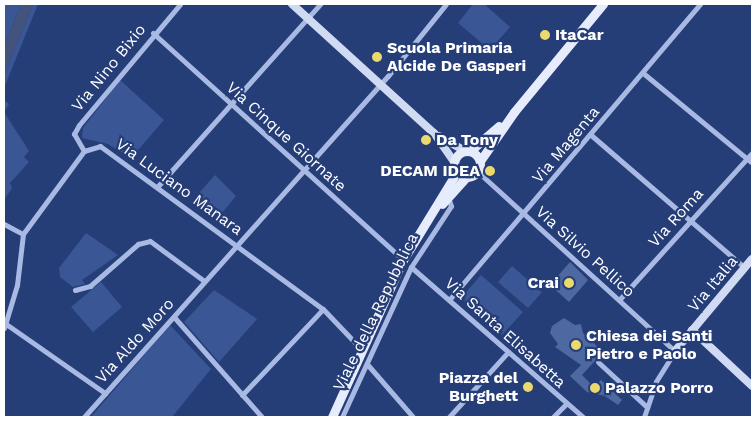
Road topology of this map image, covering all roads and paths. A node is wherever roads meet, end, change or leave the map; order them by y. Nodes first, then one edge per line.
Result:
1 (180, 4) edge
2 (292, 4) edge
3 (320, 4) edge
4 (446, 4) edge
5 (603, 4) edge
6 (700, 4) edge
7 (308, 18) junction
8 (153, 33) junction
9 (643, 73) junction
10 (381, 84) junction
11 (231, 104) junction
12 (514, 112) junction
13 (434, 133) junction
14 (591, 135) junction
15 (84, 151) junction
16 (467, 151) junction
17 (752, 153) edge
18 (747, 159) junction
19 (480, 161) junction
20 (454, 162) junction
21 (752, 163) edge
22 (303, 169) junction
23 (457, 172) junction
24 (478, 172) junction
25 (466, 177) junction
26 (158, 186) junction
27 (448, 197) junction
28 (525, 214) junction
29 (690, 221) junction
30 (4, 224) edge
31 (23, 234) junction
32 (419, 234) junction
33 (237, 244) junction
34 (752, 259) edge
35 (403, 260) junction
36 (411, 267) junction
37 (745, 268) junction
38 (204, 281) junction
39 (75, 290) dead end
40 (449, 300) junction
41 (619, 300) junction
42 (323, 309) junction
43 (174, 317) junction
44 (5, 326) edge
45 (692, 330) junction
46 (363, 351) junction
47 (675, 351) junction
48 (508, 352) junction
49 (598, 362) dead end
50 (367, 364) junction
51 (752, 386) edge
52 (105, 393) junction
53 (242, 395) junction
54 (566, 404) junction
55 (647, 407) junction
56 (84, 417) edge
57 (262, 417) edge
58 (332, 417) edge
59 (342, 417) edge
60 (413, 417) edge
61 (449, 417) edge
62 (553, 417) edge
63 (583, 417) edge
64 (644, 417) edge

1 - 8 street, Via Nino Bixio
2 - 7 street
3 - 7 street
4 - 10 street, Via Aldo Moro
5 - 12 main road
6 - 9 street, Via Magenta
7 - 10 street
7 - 11 street
8 - 11 street, Via Cinque Giornate
8 - 15 street, Via Nino Bixio
9 - 14 street, Via Magenta
9 - 18 street
10 - 13 street
10 - 22 street, Via Aldo Moro
11 - 22 street, Via Cinque Giornate
11 - 26 street
12 - 16 main road
12 - 19 main road
13 - 16 street
13 - 20 street
14 - 28 street, Via Magenta
14 - 29 street
15 - 26 street, Via Luciano Manara
15 - 31 street
16 - 19 main road
16 - 20 main road
17 - 18 street, Via Roma
18 - 21 street
18 - 29 street, Via Roma
19 - 24 main road
20 - 23 main road
22 - 33 street, Via Aldo Moro
22 - 35 street, Via Cinque Giornate
23 - 25 main road
23 - 32 main road, Viale della Repubblica
24 - 25 main road
24 - 28 street, Via Silvio Pellico
25 - 27 main road, Viale della Repubblica
26 - 33 street, Via Luciano Manara
27 - 32 main road, Viale della Repubblica
27 - 36 street, Viale della Repubblica
28 - 40 street, Via Magenta
28 - 41 street, Via Silvio Pellico
29 - 37 street
29 - 41 street, Via Roma
30 - 31 street
31 - 44 street
32 - 35 main road, Viale della Repubblica
33 - 38 street, Via Aldo Moro
33 - 42 street, Via Luciano Manara
34 - 37 street, Via Italia
35 - 46 main road, Viale della Repubblica
36 - 40 street, Via Santa Elisabetta
36 - 50 street, Viale della Repubblica
37 - 45 street, Via Italia
38 - 39 street
38 - 43 street, Via Aldo Moro
40 - 48 street, Via Santa Elisabetta
41 - 47 street, Via Silvio Pellico
42 - 46 street, Via Luciano Manara
42 - 53 street
43 - 52 street, Via Aldo Moro
43 - 53 street
44 - 52 street
45 - 47 street, Via Italia
45 - 51 street
46 - 58 main road, Viale della Repubblica
47 - 55 street
48 - 54 street, Via Santa Elisabetta
48 - 61 street
49 - 55 street
50 - 59 street, Viale della Repubblica
50 - 60 street
52 - 56 street, Via Aldo Moro
53 - 57 street
54 - 62 street
54 - 63 street, Via Santa Elisabetta
55 - 64 street

